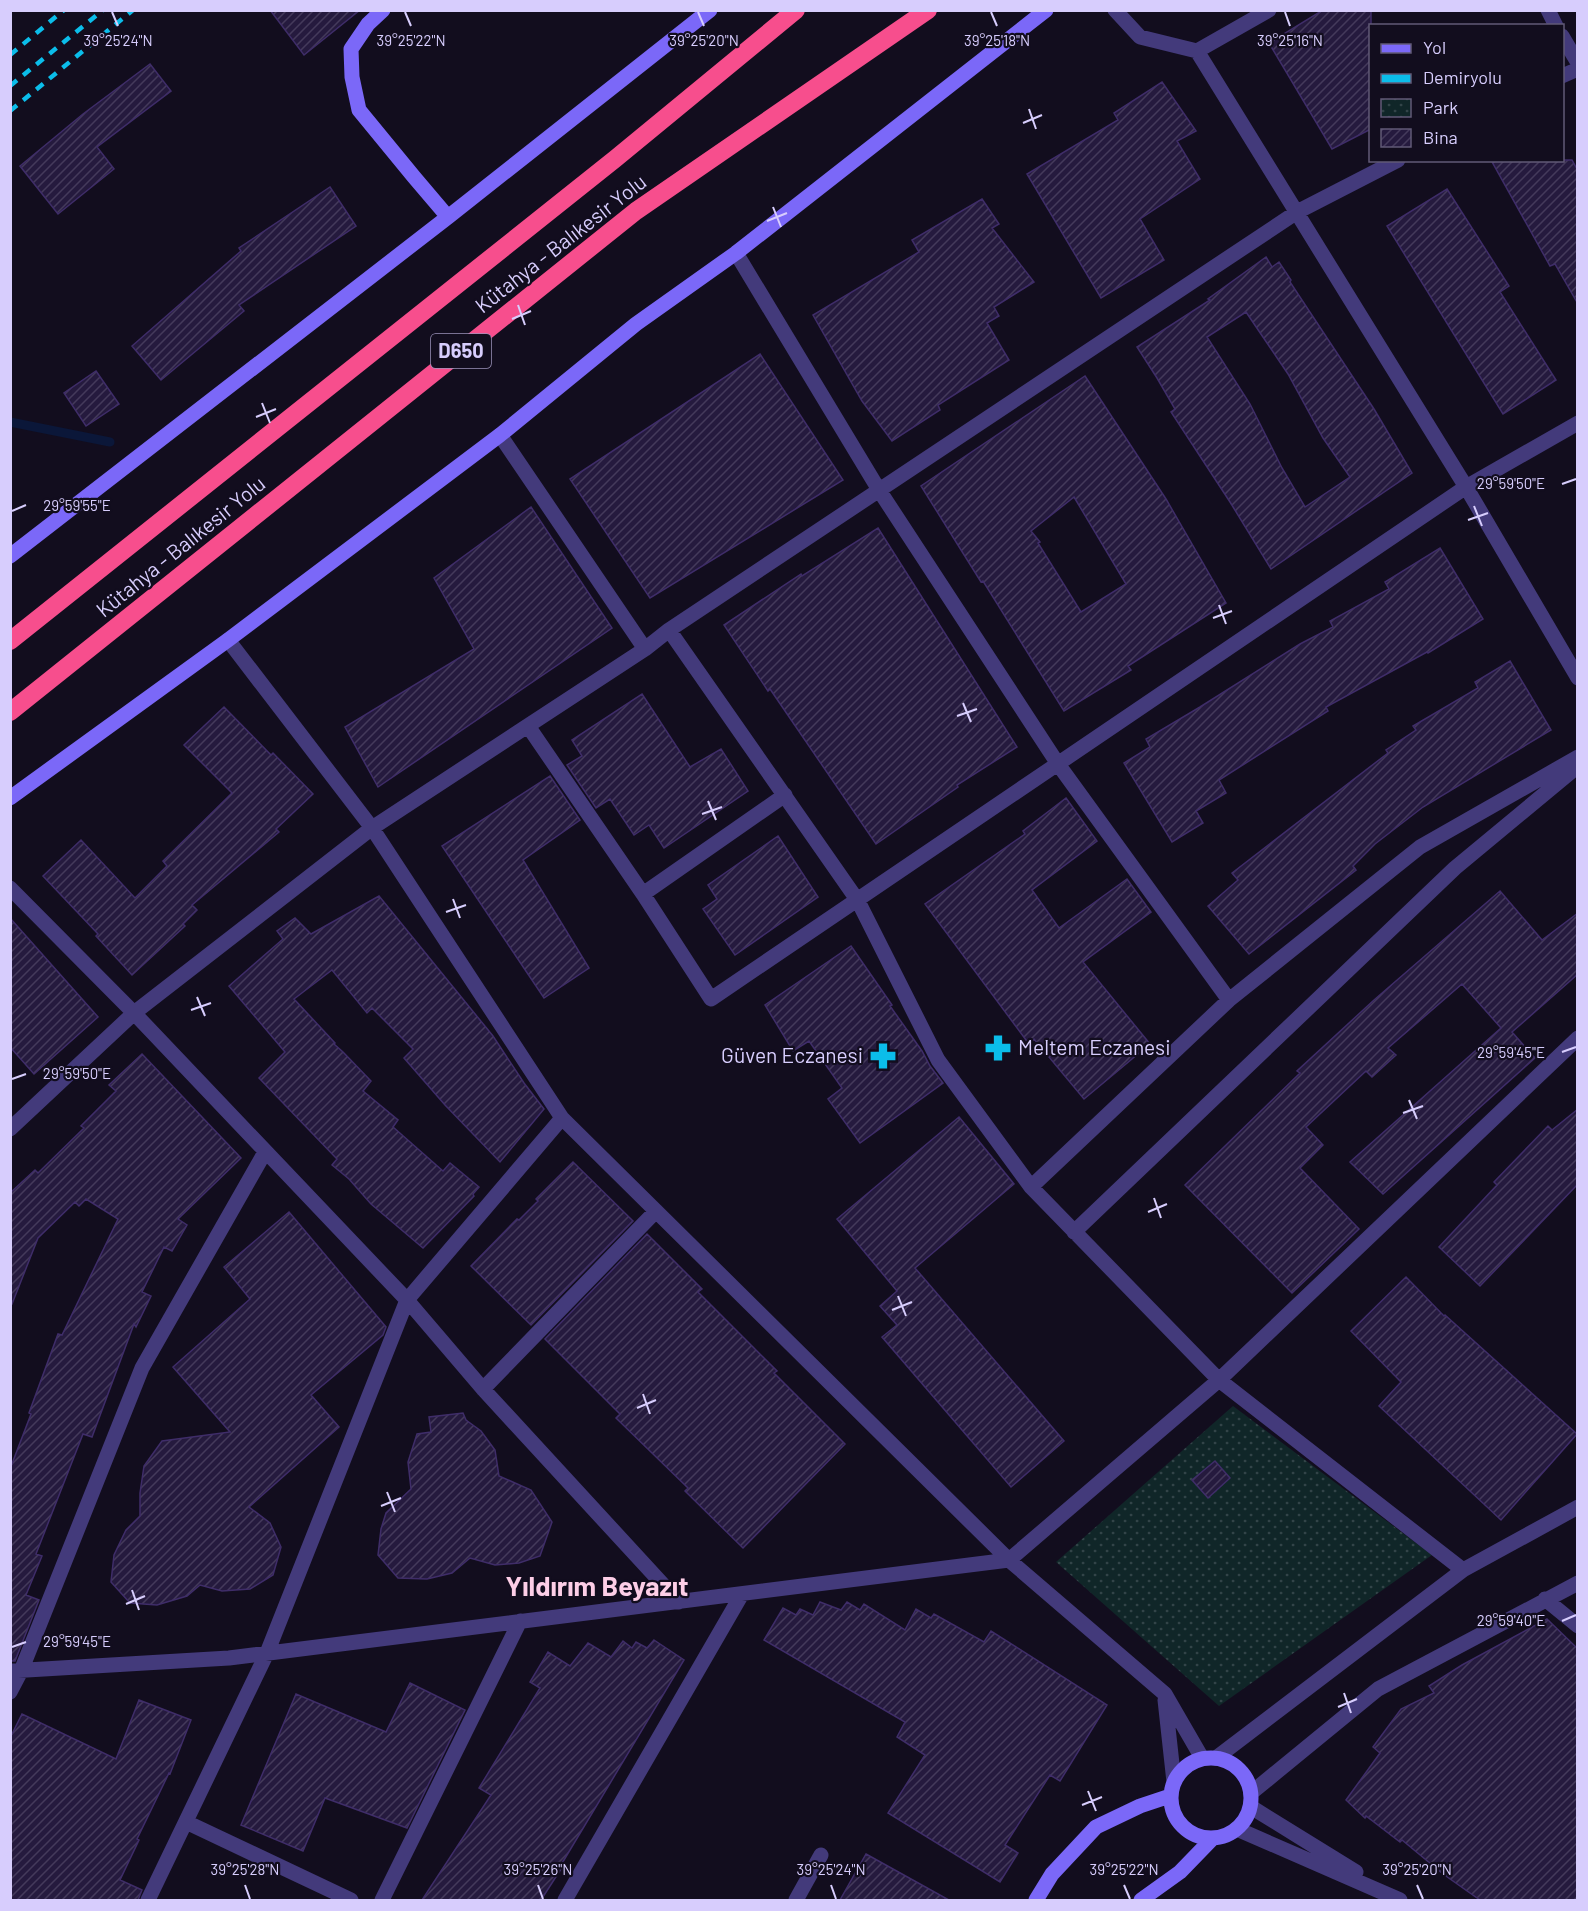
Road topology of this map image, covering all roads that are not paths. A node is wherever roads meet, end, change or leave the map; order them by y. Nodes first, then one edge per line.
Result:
1 (383, 10) edge
2 (710, 10) edge
3 (796, 10) edge
4 (928, 10) edge
5 (1046, 10) edge
6 (1115, 10) edge
7 (1269, 10) edge
8 (1548, 10) edge
9 (1555, 24) edge
10 (1564, 38) edge
11 (1197, 51) junction
12 (1578, 63) edge
13 (1578, 69) edge
14 (1564, 76) edge
15 (1394, 162) edge
16 (1298, 212) junction
17 (448, 217) junction
18 (736, 253) junction
19 (1578, 423) edge
20 (500, 435) junction
21 (1466, 487) junction
22 (879, 490) junction
23 (10, 556) edge
24 (669, 630) junction
25 (228, 640) junction
26 (10, 641) edge
27 (645, 649) junction
28 (1578, 678) edge
29 (10, 712) edge
30 (528, 726) junction
31 (1578, 757) edge
32 (1058, 764) junction
33 (1578, 766) edge
34 (786, 795) junction
35 (10, 798) edge
36 (372, 828) junction
37 (10, 888) edge
38 (643, 894) junction
39 (858, 901) junction
40 (1229, 1000) junction
41 (134, 1013) junction
42 (1578, 1038) edge
43 (562, 1118) junction
44 (10, 1129) edge
45 (264, 1152) junction
46 (1031, 1187) junction
47 (656, 1211) junction
48 (1074, 1232) junction
49 (407, 1300) junction
50 (1219, 1380) junction
51 (483, 1389) junction
52 (1578, 1506) edge
53 (1009, 1560) junction
54 (1463, 1570) junction
55 (1578, 1583) edge
56 (742, 1594) junction
57 (1545, 1599) junction
58 (679, 1602) junction
59 (520, 1622) junction
60 (1578, 1626) edge
61 (267, 1653) junction
62 (16, 1671) edge
63 (10, 1692) edge
64 (1165, 1694) junction
65 (1209, 1758) junction
66 (1172, 1789) junction
67 (1251, 1800) junction
68 (186, 1822) junction
69 (1237, 1829) junction
70 (1212, 1839) junction
71 (821, 1855) dead end
72 (148, 1900) edge
73 (351, 1900) edge
74 (382, 1900) edge
75 (565, 1900) edge
76 (796, 1900) edge
77 (1036, 1900) edge
78 (1141, 1900) edge
79 (1399, 1900) edge

1 - 17 main road
2 - 17 main road
3 - 26 highway, Kütahya - Balıkesir Yolu / D650
4 - 29 highway, Kütahya - Balıkesir Yolu / D650
5 - 18 main road
6 - 11 street
7 - 11 street
8 - 9 street
10 - 12 street
11 - 16 street
13 - 14 street
15 - 16 street
16 - 21 street
16 - 22 street
17 - 23 main road
18 - 20 main road
18 - 22 street
19 - 21 street
20 - 25 main road
20 - 27 street
21 - 28 street
21 - 32 street
22 - 24 street
22 - 32 street
24 - 27 street
24 - 34 street
25 - 35 main road
25 - 36 street
27 - 30 street
30 - 36 street
30 - 38 street
31 - 40 street
32 - 39 street
32 - 40 street
33 - 48 street
34 - 38 street
34 - 39 street
36 - 41 street
36 - 43 street
37 - 41 street
38 - 39 street
39 - 46 street
40 - 46 street
41 - 44 street
41 - 45 street
42 - 50 street
43 - 47 street
43 - 49 street
45 - 49 street
45 - 62 street
46 - 48 street
47 - 51 street
47 - 53 street
48 - 50 street
49 - 51 street
49 - 61 street
50 - 53 street
50 - 54 street
51 - 58 street
52 - 54 street
53 - 56 street
53 - 64 street
54 - 65 street
55 - 57 street
56 - 58 street
56 - 75 street
57 - 60 street
57 - 67 street
58 - 59 street
59 - 61 street
59 - 74 street
61 - 62 street
61 - 68 street
62 - 63 street
64 - 65 street
64 - 66 street
65 - 66 main road
65 - 67 main road
66 - 70 main road
66 - 77 main road
67 - 69 main road
67 - 79 street
68 - 72 street
68 - 73 street
69 - 70 main road
69 - 79 street
70 - 78 main road
71 - 76 street

